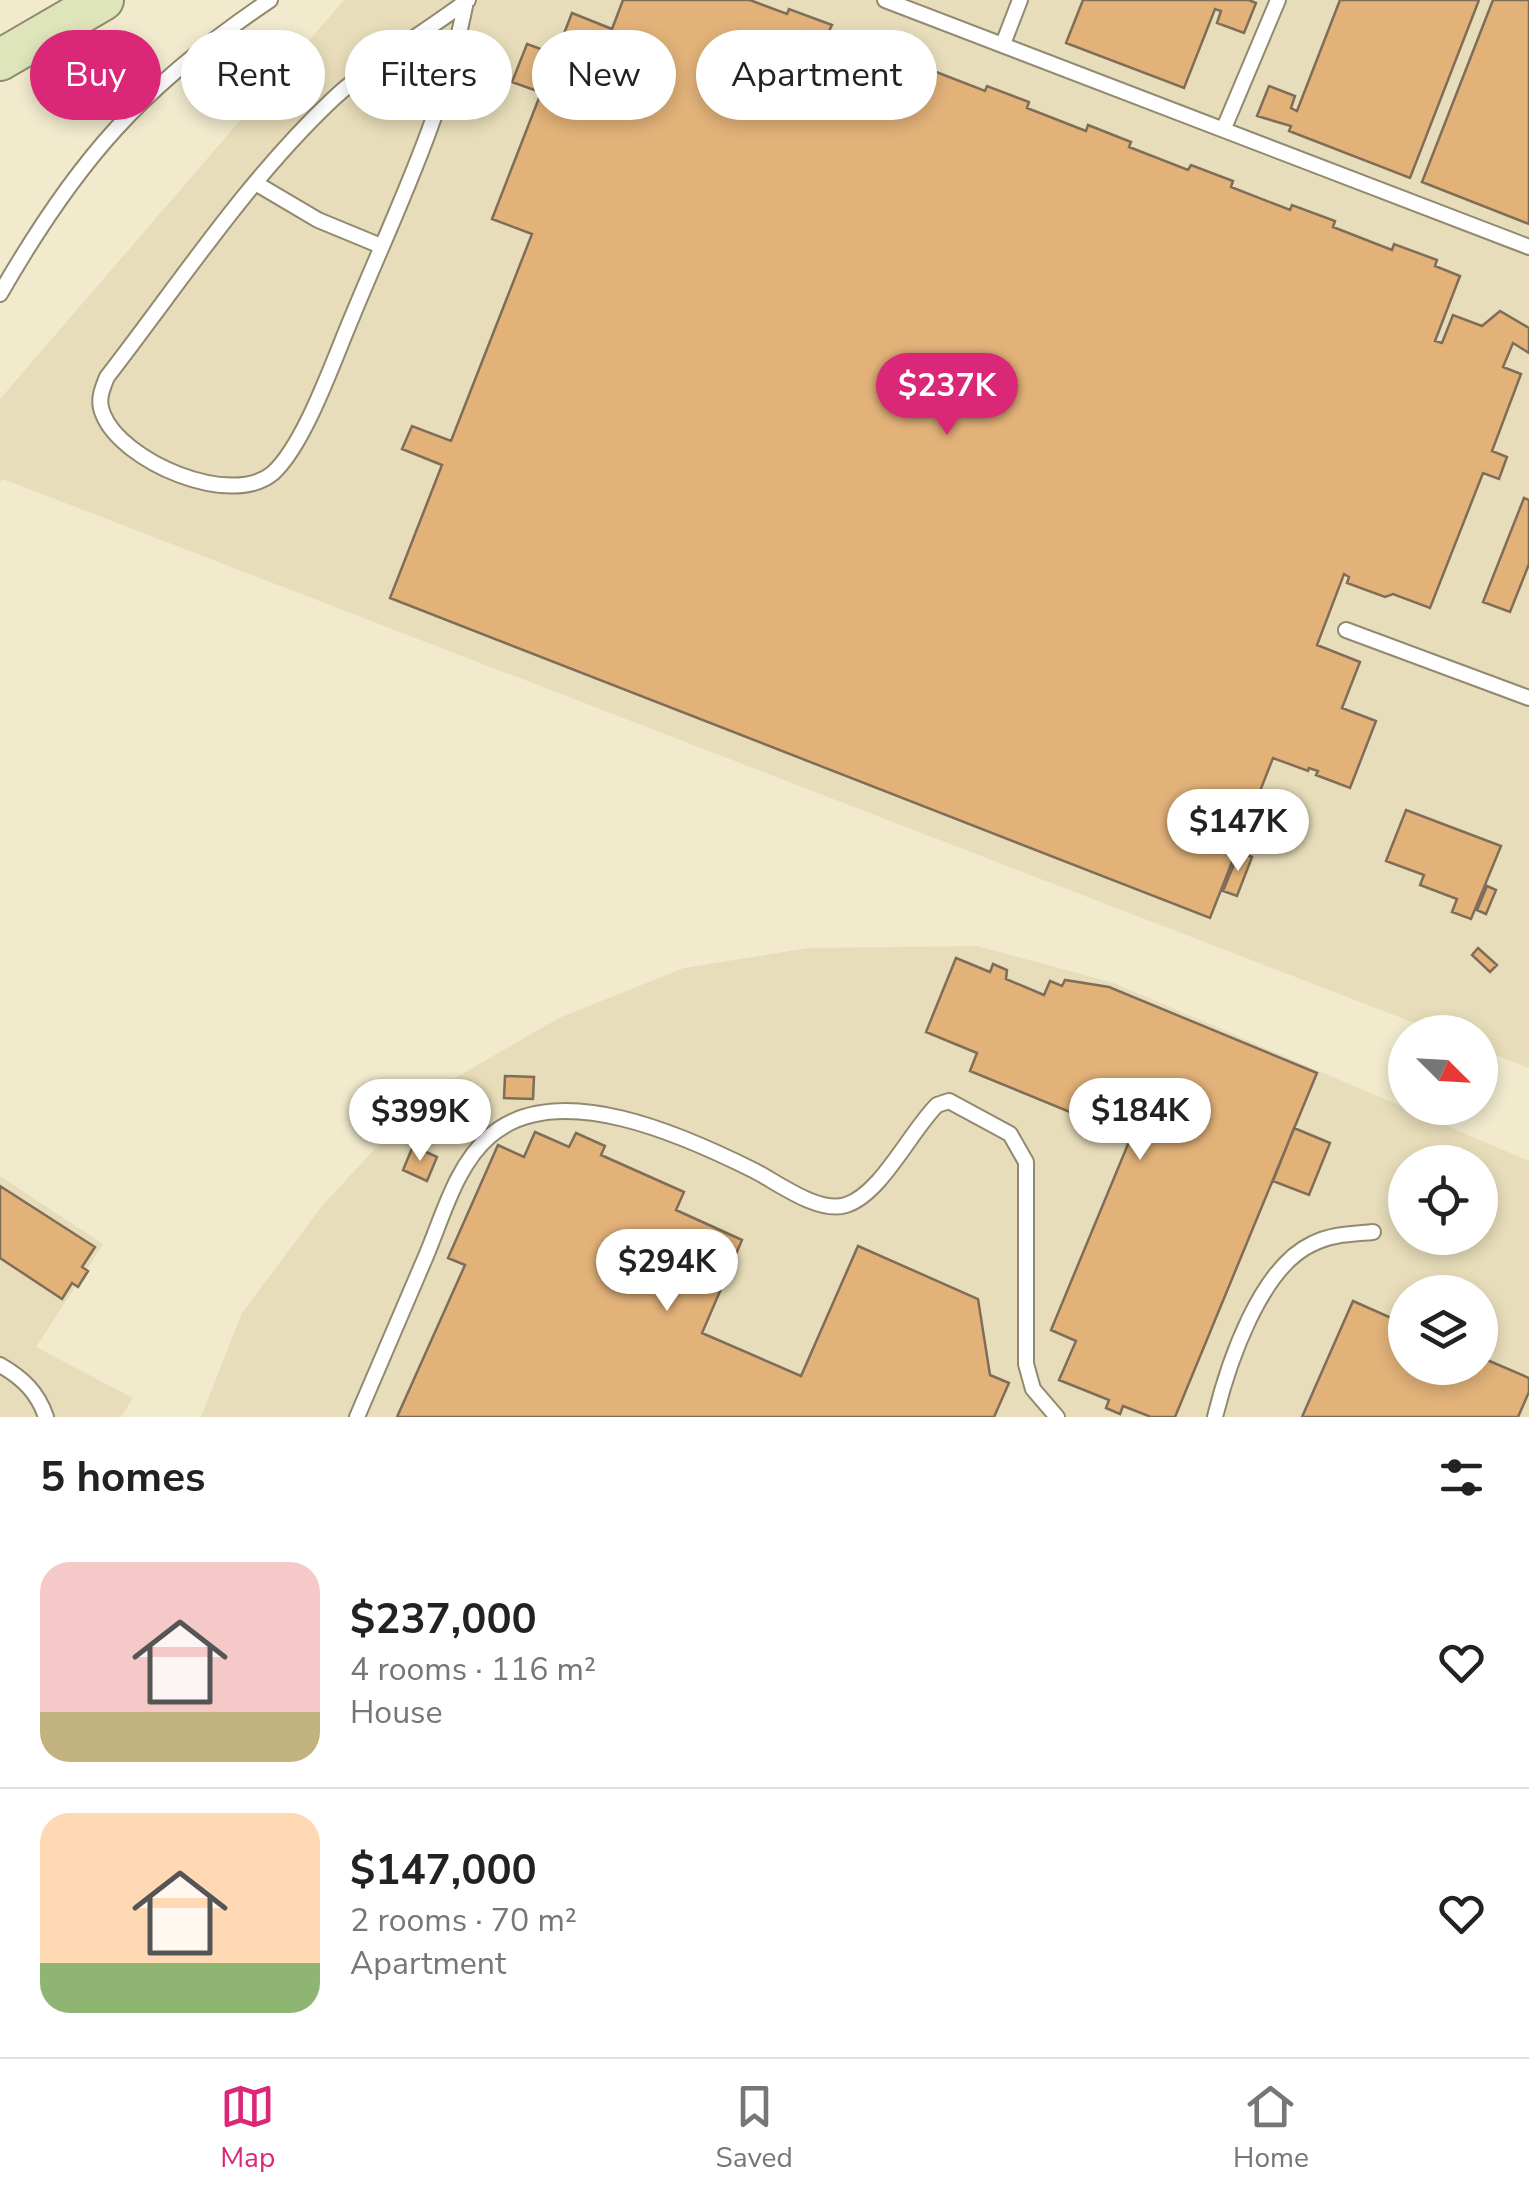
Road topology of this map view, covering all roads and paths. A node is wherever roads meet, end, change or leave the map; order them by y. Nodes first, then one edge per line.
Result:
1 (103, 0) edge
2 (270, 0) edge
3 (886, 0) edge
4 (1020, 0) edge
5 (1278, 0) edge
6 (467, 1) edge
7 (1002, 44) junction
8 (0, 60) edge
9 (1224, 128) junction
10 (257, 184) junction
11 (381, 246) junction
12 (1529, 246) edge
13 (0, 294) edge
14 (1346, 630) dead end
15 (1529, 698) edge
16 (1373, 1232) dead end
17 (0, 1365) edge
18 (46, 1417) edge
19 (358, 1417) edge
20 (1057, 1417) edge
21 (1216, 1417) edge

1 - 8 main road
2 - 13 lane
3 - 7 lane
4 - 7 lane
5 - 9 lane
6 - 10 lane
6 - 11 lane
7 - 9 lane
9 - 12 lane
10 - 11 lane
10 - 11 lane
14 - 15 lane
16 - 21 lane
17 - 18 lane
19 - 20 lane

